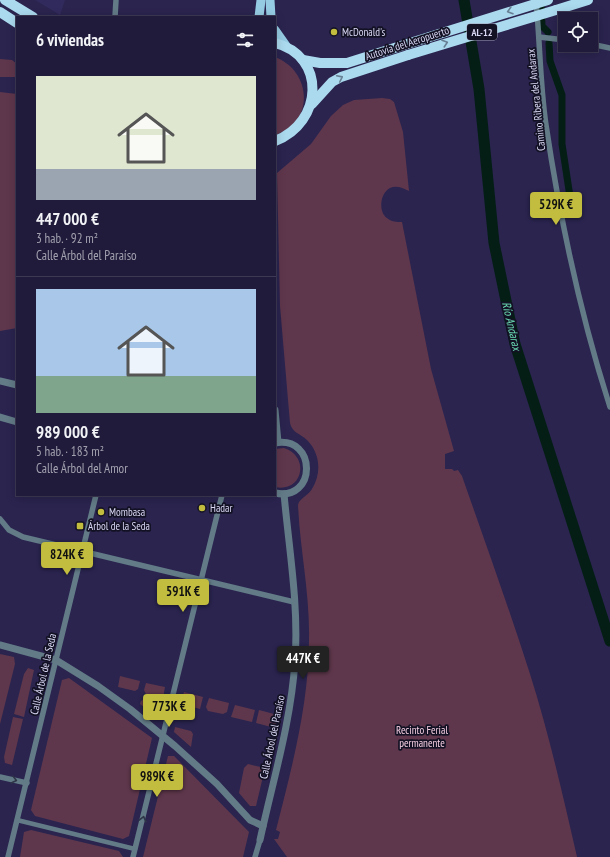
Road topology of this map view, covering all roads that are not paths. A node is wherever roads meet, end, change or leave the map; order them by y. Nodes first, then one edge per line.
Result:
1 (5, 0) edge
2 (116, 0) edge
3 (261, 0) edge
4 (270, 0) edge
5 (536, 0) edge
6 (548, 0) edge
7 (588, 0) edge
8 (0, 12) edge
9 (31, 16) edge
10 (115, 16) edge
11 (259, 16) edge
12 (270, 16) edge
13 (9, 19) edge
14 (276, 31) edge
15 (539, 37) junction
16 (558, 39) edge
17 (276, 42) edge
18 (598, 45) edge
19 (288, 47) junction
20 (610, 48) edge
21 (303, 60) junction
22 (312, 104) junction
23 (276, 141) edge
24 (0, 381) edge
25 (16, 385) edge
26 (610, 407) edge
27 (0, 417) edge
28 (16, 422) edge
29 (276, 442) edge
30 (276, 493) edge
31 (284, 494) junction
32 (96, 496) edge
33 (222, 496) edge
34 (0, 519) edge
35 (82, 552) junction
36 (200, 581) junction
37 (294, 602) junction
38 (0, 645) edge
39 (56, 660) junction
40 (163, 736) junction
41 (0, 777) edge
42 (27, 783) junction
43 (17, 820) junction
44 (263, 826) junction
45 (260, 840) joint
46 (135, 848) junction
47 (8, 857) edge
48 (134, 857) edge
49 (255, 857) edge

1 - 9 highway
2 - 10 street
3 - 11 main road
4 - 12 main road
5 - 15 street, Camino Ribera del Andarax
6 -> 21 highway, Autovía del Aeropuerto / AL-12, bridge
22 -> 7 highway, Autovía del Aeropuerto / AL-12, bridge
8 - 13 highway
14 - 19 main road
15 - 16 street
15 - 26 street, Camino Ribera del Andarax
17 - 19 highway, AL-12
18 - 20 street
19 - 21 highway, AL-12
21 - 22 highway, AL-12
22 - 23 highway, AL-12
24 - 25 street
27 - 28 street
29 - 31 street
30 - 31 street
31 - 37 street, Calle Árbol del Paraíso
32 - 35 street, Calle Árbol de la Seda
33 - 36 street
34 - 35 street
35 - 36 street
35 - 39 street, Calle Árbol de la Seda
36 - 37 street
36 - 40 street
37 - 44 street, Calle Árbol del Paraíso
38 - 39 street
39 - 40 street
39 - 42 street, Calle Árbol de la Seda
40 - 44 street
46 -> 40 street
41 -> 42 street
42 - 43 street, Calle Árbol de la Seda
43 - 46 street
43 - 47 street, Calle Árbol de la Seda
44 - 45 street, Calle Árbol del Paraíso
45 - 49 street
46 - 48 street

